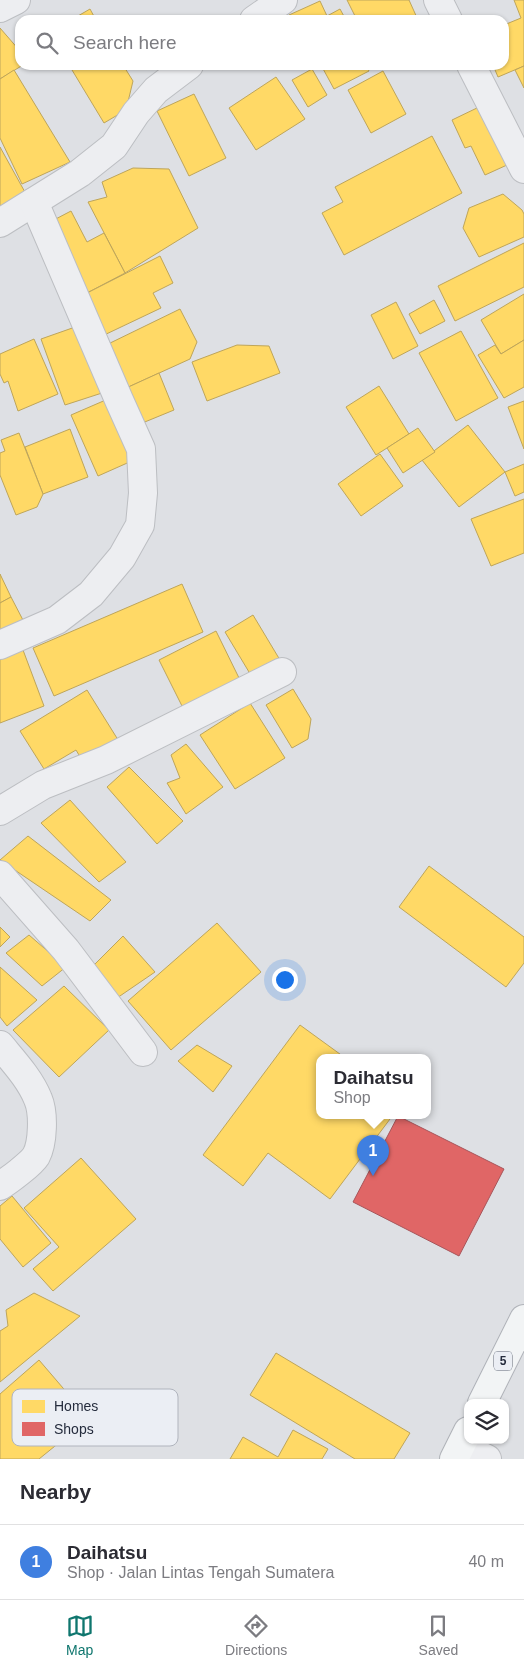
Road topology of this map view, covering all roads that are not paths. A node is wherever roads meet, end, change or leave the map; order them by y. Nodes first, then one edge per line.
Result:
1 (16, 0) edge
2 (283, 0) edge
3 (438, 0) edge
4 (0, 8) edge
5 (261, 15) edge
6 (446, 15) edge
7 (182, 70) edge
8 (474, 70) edge
9 (524, 169) edge
10 (34, 202) junction
11 (0, 223) edge
12 (0, 645) edge
13 (282, 672) dead end
14 (0, 811) edge
15 (0, 875) edge
16 (0, 1045) edge
17 (143, 1052) dead end
18 (0, 1186) edge
19 (524, 1319) edge
20 (484, 1399) edge
21 (461, 1445) edge
22 (488, 1459) edge

1 - 4 street
2 - 5 street
3 - 6 street
7 - 10 street
8 - 9 street
10 - 11 street
10 - 12 street
13 - 14 street
15 - 17 street
16 - 18 street
19 - 20 highway, 5
21 - 22 street

